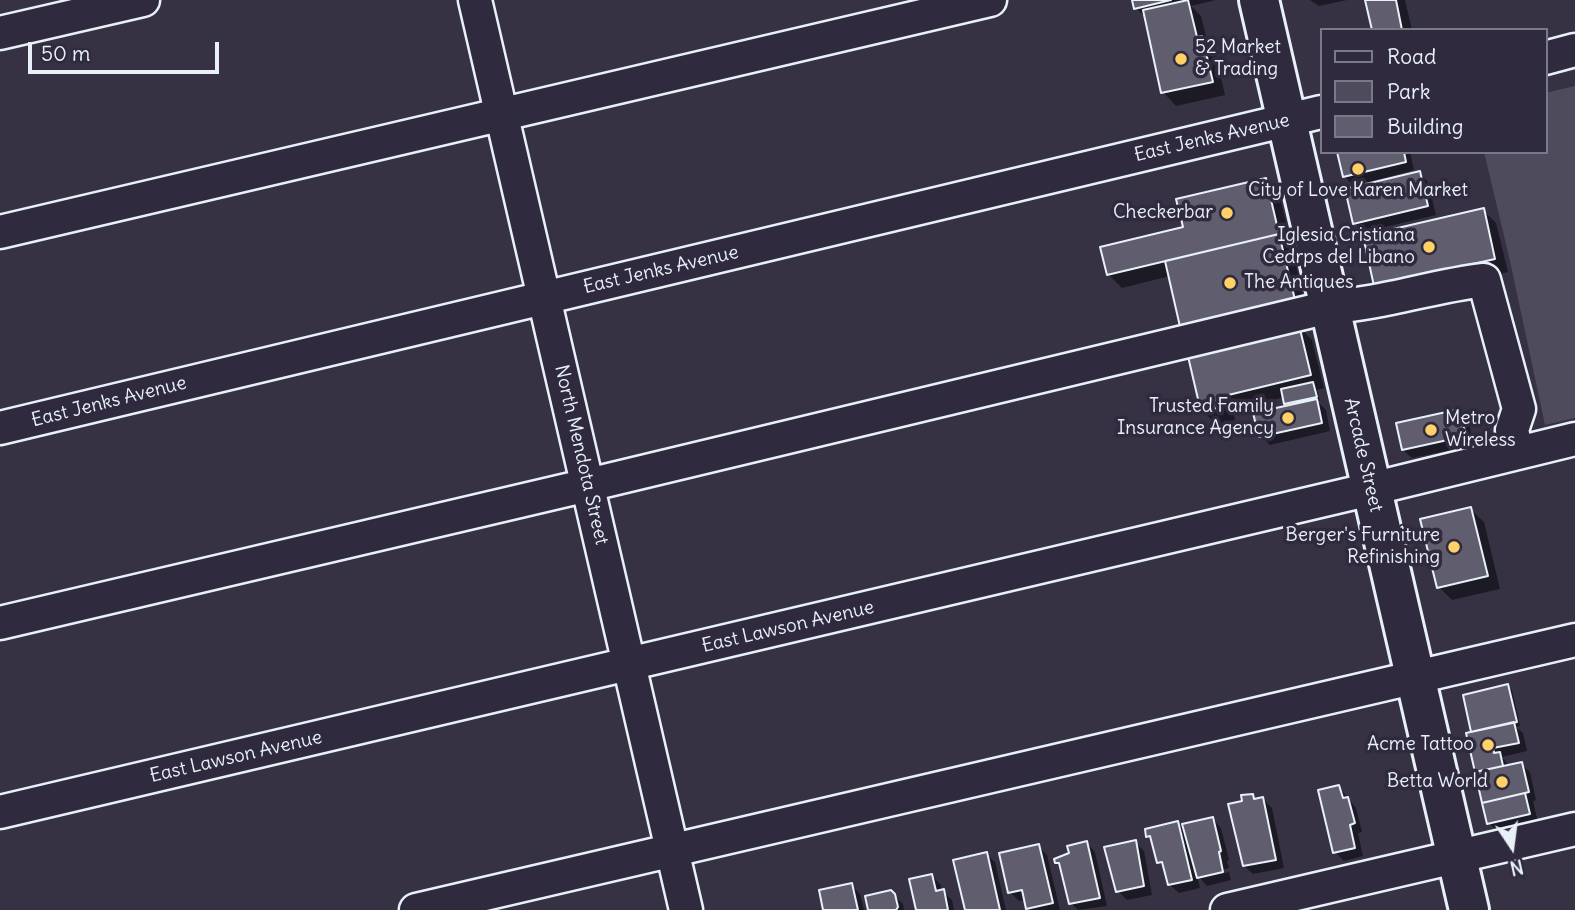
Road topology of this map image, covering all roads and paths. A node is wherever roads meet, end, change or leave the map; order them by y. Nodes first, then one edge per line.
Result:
1 (143, 0) edge
2 (475, 0) edge
3 (990, 0) edge
4 (1259, 0) edge
5 (0, 33) edge
6 (1575, 50) edge
7 (1547, 57) edge
8 (502, 114) junction
9 (1303, 116) edge
10 (0, 232) edge
11 (545, 297) junction
12 (1329, 307) junction
13 (0, 428) edge
14 (1575, 439) edge
15 (1517, 453) junction
16 (588, 485) junction
17 (1371, 489) junction
18 (0, 623) edge
19 (1575, 640) edge
20 (629, 664) junction
21 (1415, 679) junction
22 (0, 812) edge
23 (1575, 828) edge
24 (673, 852) junction
25 (1456, 856) junction
26 (416, 910) edge
27 (686, 910) edge
28 (1227, 910) edge
29 (1469, 910) edge

1 - 5 street
2 - 8 street, North Mendota Street
3 - 8 street
4 - 9 main road, Arcade Street
6 - 7 street
8 - 10 street
8 - 11 street, North Mendota Street
9 - 11 street, East Jenks Avenue
9 - 12 main road, Arcade Street
11 - 13 street, East Jenks Avenue
11 - 16 street, North Mendota Street
12 - 15 street
12 - 16 street
12 - 17 main road, Arcade Street
14 - 15 street, East Lawson Avenue
15 - 17 street, East Lawson Avenue
16 - 18 street
16 - 20 street, North Mendota Street
17 - 20 street, East Lawson Avenue
17 - 21 main road, Arcade Street
19 - 21 street
20 - 22 street, East Lawson Avenue
20 - 24 street, North Mendota Street
21 - 24 street
21 - 25 main road, Arcade Street
23 - 25 street
24 - 26 street
24 - 27 street, North Mendota Street
25 - 28 street
25 - 29 main road, Arcade Street

